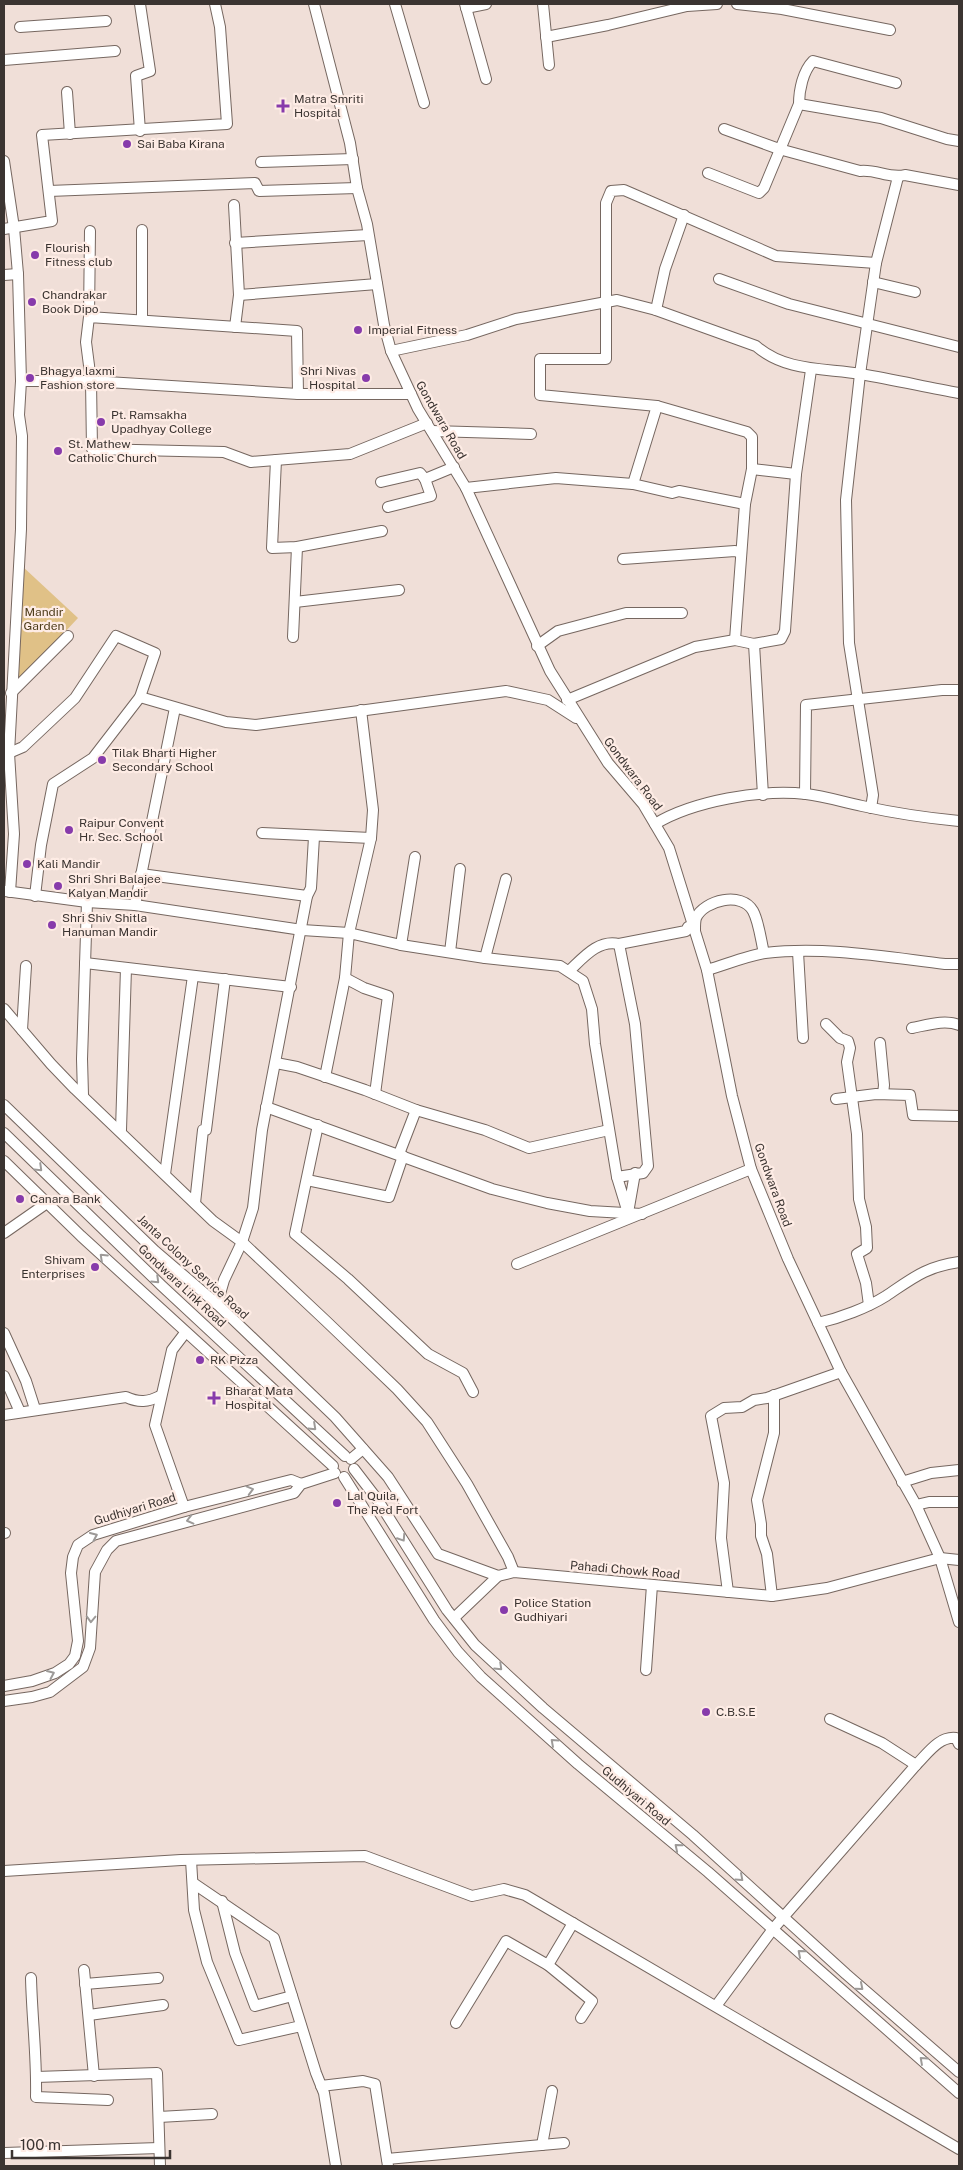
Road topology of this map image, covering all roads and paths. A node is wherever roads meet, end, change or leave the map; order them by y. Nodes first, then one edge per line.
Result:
1 (140, 4) edge
2 (215, 4) edge
3 (314, 4) edge
4 (395, 4) edge
5 (486, 4) edge
6 (543, 4) edge
7 (717, 4) edge
8 (737, 4) edge
9 (465, 6) edge
10 (106, 21) dead end
11 (20, 28) dead end
12 (890, 30) dead end
13 (546, 36) junction
14 (115, 51) dead end
15 (4, 60) edge
16 (549, 65) dead end
17 (486, 79) dead end
18 (896, 84) dead end
19 (67, 92) dead end
20 (424, 103) dead end
21 (799, 104) junction
22 (724, 129) dead end
23 (140, 131) junction
24 (70, 134) junction
25 (959, 140) edge
26 (779, 149) junction
27 (353, 160) junction
28 (4, 161) edge
29 (261, 162) dead end
30 (708, 173) dead end
31 (898, 177) junction
32 (959, 185) edge
33 (6, 188) edge
34 (357, 188) junction
35 (49, 192) junction
36 (234, 205) dead end
37 (684, 215) junction
38 (9, 229) edge
39 (142, 230) dead end
40 (90, 231) dead end
41 (368, 236) junction
42 (235, 243) junction
43 (876, 263) junction
44 (18, 274) junction
45 (4, 275) edge
46 (719, 279) dead end
47 (874, 282) junction
48 (377, 284) junction
49 (914, 292) dead end
50 (239, 295) junction
51 (604, 302) junction
52 (656, 310) junction
53 (88, 317) junction
54 (142, 320) junction
55 (867, 325) junction
56 (235, 327) junction
57 (959, 346) edge
58 (391, 351) junction
59 (811, 370) junction
60 (860, 374) junction
61 (21, 381) junction
62 (91, 381) junction
63 (959, 393) edge
64 (298, 394) junction
65 (411, 394) junction
66 (657, 406) junction
67 (430, 427) junction
68 (531, 434) dead end
69 (276, 460) junction
70 (454, 467) junction
71 (752, 469) junction
72 (796, 474) junction
73 (425, 479) junction
74 (381, 482) dead end
75 (633, 484) junction
76 (466, 488) junction
77 (745, 504) junction
78 (388, 507) dead end
79 (382, 531) dead end
80 (297, 547) junction
81 (741, 553) junction
82 (623, 559) dead end
83 (399, 590) dead end
84 (294, 602) junction
85 (682, 613) dead end
86 (9, 622) edge
87 (68, 636) dead end
88 (293, 637) dead end
89 (735, 640) junction
90 (754, 644) junction
91 (537, 646) junction
92 (9, 687) edge
93 (959, 690) edge
94 (140, 697) junction
95 (857, 698) junction
96 (567, 700) junction
97 (175, 708) junction
98 (361, 710) junction
99 (581, 721) junction
100 (9, 753) junction
101 (805, 794) junction
102 (763, 795) junction
103 (871, 808) junction
104 (959, 821) edge
105 (655, 824) junction
106 (9, 833) edge
107 (262, 833) dead end
108 (314, 837) junction
109 (371, 838) junction
110 (416, 857) dead end
111 (460, 869) dead end
112 (141, 874) junction
113 (506, 879) dead end
114 (7, 892) edge
115 (35, 896) junction
116 (307, 896) junction
117 (87, 902) junction
118 (135, 905) junction
119 (302, 930) junction
120 (695, 930) junction
121 (349, 932) junction
122 (619, 944) junction
123 (401, 945) junction
124 (450, 952) junction
125 (798, 952) junction
126 (764, 953) junction
127 (485, 958) junction
128 (85, 963) junction
129 (959, 964) edge
130 (26, 966) dead end
131 (126, 968) junction
132 (706, 970) junction
133 (568, 971) junction
134 (193, 976) junction
135 (345, 978) junction
136 (225, 979) junction
137 (291, 987) junction
138 (4, 1009) edge
139 (826, 1024) dead end
140 (959, 1025) edge
141 (912, 1028) dead end
142 (22, 1030) junction
143 (803, 1038) dead end
144 (880, 1043) dead end
145 (276, 1063) junction
146 (325, 1077) junction
147 (375, 1094) junction
148 (883, 1094) junction
149 (83, 1095) junction
150 (853, 1096) junction
151 (836, 1100) dead end
152 (4, 1105) edge
153 (266, 1107) junction
154 (416, 1110) junction
155 (959, 1116) edge
156 (318, 1125) junction
157 (121, 1130) junction
158 (609, 1130) junction
159 (4, 1134) edge
160 (401, 1155) junction
161 (4, 1161) edge
162 (751, 1169) junction
163 (635, 1173) junction
164 (165, 1174) junction
165 (617, 1177) junction
166 (307, 1180) junction
167 (195, 1202) junction
168 (47, 1203) junction
169 (628, 1213) junction
170 (642, 1214) junction
171 (4, 1233) edge
172 (242, 1242) junction
173 (959, 1262) edge
174 (516, 1264) dead end
175 (217, 1304) junction
176 (869, 1305) junction
177 (818, 1323) junction
178 (4, 1333) edge
179 (185, 1333) junction
180 (841, 1372) junction
181 (4, 1376) edge
182 (474, 1392) dead end
183 (774, 1395) junction
184 (160, 1396) junction
185 (35, 1410) junction
186 (20, 1412) junction
187 (4, 1415) edge
188 (363, 1449) junction
189 (350, 1462) junction
190 (959, 1470) edge
191 (337, 1472) junction
192 (902, 1482) junction
193 (301, 1484) junction
194 (959, 1502) edge
195 (916, 1506) junction
196 (184, 1507) junction
197 (940, 1558) junction
198 (959, 1560) edge
199 (514, 1572) junction
200 (498, 1576) junction
201 (652, 1585) junction
202 (728, 1592) junction
203 (772, 1596) junction
204 (454, 1618) junction
205 (959, 1622) edge
206 (646, 1670) dead end
207 (32, 1681) junction
208 (4, 1686) edge
209 (37, 1696) junction
210 (4, 1701) edge
211 (830, 1719) dead end
212 (959, 1744) edge
213 (916, 1764) junction
214 (191, 1860) junction
215 (4, 1871) edge
216 (193, 1883) junction
217 (222, 1901) junction
218 (783, 1917) junction
219 (573, 1923) junction
220 (773, 1929) junction
221 (548, 1965) junction
222 (84, 1970) dead end
223 (31, 1978) dead end
224 (158, 1978) dead end
225 (85, 1984) junction
226 (292, 1996) junction
227 (163, 2005) dead end
228 (716, 2006) junction
229 (88, 2015) junction
230 (581, 2018) dead end
231 (456, 2023) dead end
232 (301, 2026) junction
233 (959, 2072) edge
234 (94, 2076) junction
235 (36, 2077) junction
236 (321, 2086) junction
237 (552, 2091) dead end
238 (959, 2093) edge
239 (108, 2100) dead end
240 (212, 2114) dead end
241 (159, 2117) junction
242 (564, 2143) dead end
243 (542, 2145) junction
244 (159, 2148) junction
245 (959, 2148) edge
246 (4, 2152) edge
247 (388, 2163) edge
248 (160, 2166) edge
249 (336, 2166) edge

1 - 23 street
2 - 23 street
3 - 27 street, Gondwara Road
4 - 20 street
5 - 9 street
6 - 13 street
7 - 13 street
8 - 12 street
9 - 17 street
10 - 11 street
13 - 16 street
14 - 15 street
18 - 21 street
19 - 24 street
21 - 25 street
21 - 26 street
22 - 26 street
23 - 24 street
24 - 35 street
26 - 30 street
26 - 31 street
27 - 29 street
27 - 34 street, Gondwara Road
28 - 33 street
31 - 32 street
31 - 43 street
33 - 38 street
34 - 35 street
34 - 41 street, Gondwara Road
35 - 38 street
36 - 42 street
37 - 43 street
37 - 51 street
37 - 52 street
38 - 44 street
39 - 54 street
40 - 53 street
41 - 42 street
41 - 48 street, Gondwara Road
42 - 50 street
43 - 47 street
44 - 45 street
44 - 61 street
46 - 55 street
47 - 49 street
47 - 55 street
48 - 50 street
48 - 58 street, Gondwara Road
50 - 56 street
51 - 52 street
51 - 58 street
51 - 66 street
52 - 59 street
53 - 54 street
53 - 62 street
54 - 56 street
55 - 57 street
55 - 60 street
56 - 64 street
58 - 65 street, Gondwara Road
59 - 60 street
59 - 72 street
60 - 63 street
60 - 95 street
61 - 62 street
61 - 86 street
62 - 64 street
62 - 69 street
64 - 65 street
65 - 67 street, Gondwara Road
66 - 71 street
66 - 75 street
67 - 68 street
67 - 69 street
67 - 70 street, Gondwara Road
69 - 80 street
70 - 73 street
70 - 76 street, Gondwara Road
71 - 72 street
71 - 77 street
72 - 90 street
73 - 74 street
73 - 78 street
75 - 76 street
75 - 77 street
76 - 91 street, Gondwara Road
77 - 81 street
79 - 80 street
80 - 84 street
81 - 82 street
81 - 89 street
83 - 84 street
84 - 88 street
85 - 91 street
86 - 92 street
87 - 92 street
89 - 90 street
89 - 96 street
90 - 102 street
91 - 96 street, Gondwara Road
92 - 100 street
93 - 95 street
94 - 97 street
94 - 100 street
94 - 115 street
95 - 101 street
95 - 103 street
96 - 99 street, Gondwara Road
97 - 98 street
97 - 112 street
98 - 99 street
98 - 109 street
99 - 105 street, Gondwara Road
100 - 106 street
101 - 102 street
101 - 103 street
102 - 105 street
103 - 104 street
105 - 120 street, Gondwara Road
106 - 114 street
107 - 108 street
108 - 109 street
108 - 116 street
109 - 121 street
110 - 123 street
111 - 124 street
112 - 116 street
112 - 118 street
113 - 127 street
114 - 115 street
115 - 117 street
116 - 119 street
117 - 118 street
117 - 128 street
118 - 119 street
119 - 121 street
119 - 137 street
120 - 122 street
120 - 126 street
120 - 132 street, Gondwara Road
121 - 123 street
121 - 135 street
122 - 133 street
122 - 163 street
123 - 124 street
124 - 127 street
125 - 126 street
125 - 129 street
125 - 143 street
126 - 132 street
127 - 133 street
128 - 131 street
128 - 149 street
130 - 142 street
131 - 134 street
131 - 157 street
132 - 162 street, Gondwara Road
133 - 158 street
134 - 136 street
134 - 164 street
135 - 146 street
135 - 147 street
136 - 137 street
136 - 167 street
137 - 145 street
138 - 142 street
139 - 150 street
140 - 141 street
142 - 149 street
144 - 148 street
145 - 146 street
145 - 153 street
146 - 147 street
147 - 154 street
148 - 150 street
148 - 155 street
149 - 157 street
150 - 151 street
150 - 176 street
152 - 175 street, Janta Colony Service Road
153 - 156 street
153 - 172 street
154 - 158 street
154 - 160 street
156 - 160 street
156 - 166 street
157 - 164 street
158 - 165 street
159 -> 189 street, Gondwara Link Road
160 - 166 street
160 - 169 street
161 - 168 street
162 - 170 street
162 - 177 street, Gondwara Road
163 - 165 street
163 - 169 street
164 - 167 street
165 - 169 street
166 - 182 street
167 - 172 street
168 - 171 street
179 -> 168 street
169 - 170 street
170 - 174 street
172 - 175 street
172 - 199 street
173 - 176 street
175 - 188 street, Janta Colony Service Road
176 - 177 street
177 - 180 street, Gondwara Road
178 - 185 street
179 - 184 street
179 - 191 street
180 - 183 street
180 - 192 street, Gondwara Road
181 - 186 street
183 - 202 street
183 - 203 street
184 - 185 street
184 - 196 street
185 - 186 street
186 - 187 street
188 - 189 street
188 - 200 street
189 - 191 street
189 - 191 street
189 -> 204 street, Gudhiyari Road
190 - 192 street
191 - 193 street, Gudhiyari Road
220 -> 191 street, Gudhiyari Road
192 - 195 street, Gondwara Road
196 -> 193 street, Gudhiyari Road
193 -> 209 street, Gudhiyari Road
194 - 195 street
195 - 197 street, Gondwara Road
207 -> 196 street, Gudhiyari Road
197 - 198 street
197 - 203 street, Pahadi Chowk Road
197 - 205 street, Gondwara Road
199 - 200 street, Pahadi Chowk Road
199 - 201 street, Pahadi Chowk Road
200 - 204 street
201 - 202 street, Pahadi Chowk Road
201 - 206 street
202 - 203 street, Pahadi Chowk Road
204 -> 218 street, Gudhiyari Road
207 - 208 street, Gudhiyari Road
207 - 209 street
209 - 210 street, Gudhiyari Road
211 - 213 street
212 - 213 street
213 - 218 street
214 - 215 street
214 - 216 street
214 - 219 street
216 - 217 street
216 - 232 street
217 - 226 street
217 - 226 street
218 - 220 street
218 -> 233 street, Gudhiyari Road
219 - 221 street
219 - 228 street
220 - 228 street
238 -> 220 street, Gudhiyari Road
221 - 230 street
221 - 231 street
222 - 225 street
223 - 235 street
224 - 225 street
225 - 229 street
226 - 232 street
227 - 229 street
228 - 245 street
229 - 234 street
232 - 236 street
234 - 235 street
234 - 241 street
235 - 239 street
236 - 247 street
236 - 249 street
237 - 243 street
240 - 241 street
241 - 244 street
242 - 243 street
243 - 247 street
244 - 246 street
244 - 248 street

